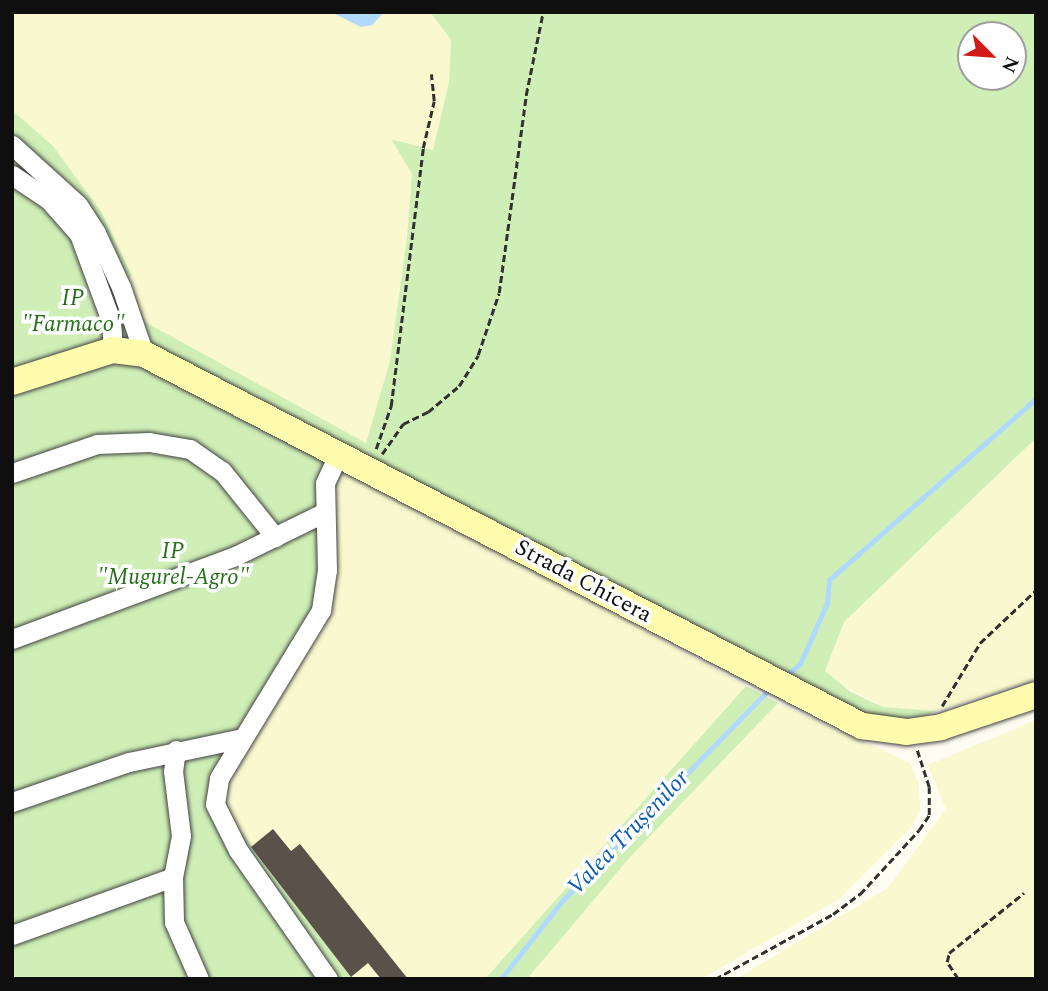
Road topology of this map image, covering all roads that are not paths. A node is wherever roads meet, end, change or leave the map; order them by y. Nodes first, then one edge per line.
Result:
1 (12, 145) edge
2 (12, 175) edge
3 (113, 350) junction
4 (144, 354) junction
5 (12, 382) edge
6 (339, 453) junction
7 (12, 473) edge
8 (323, 513) junction
9 (275, 537) junction
10 (12, 639) edge
11 (1036, 695) edge
12 (243, 738) junction
13 (176, 750) junction
14 (12, 802) edge
15 (173, 877) junction
16 (12, 935) edge
17 (199, 979) edge
18 (328, 979) edge

1 - 4 street
2 - 3 street
3 - 4 street, Strada Chicera
3 - 5 street
4 - 6 street, Strada Chicera
6 - 8 street
6 - 11 street, Strada Chicera
7 - 9 street
8 - 9 street
8 - 12 street
9 - 10 street
12 - 13 street
12 - 18 street
13 - 14 street
13 - 15 street
15 - 16 street
15 - 17 street

